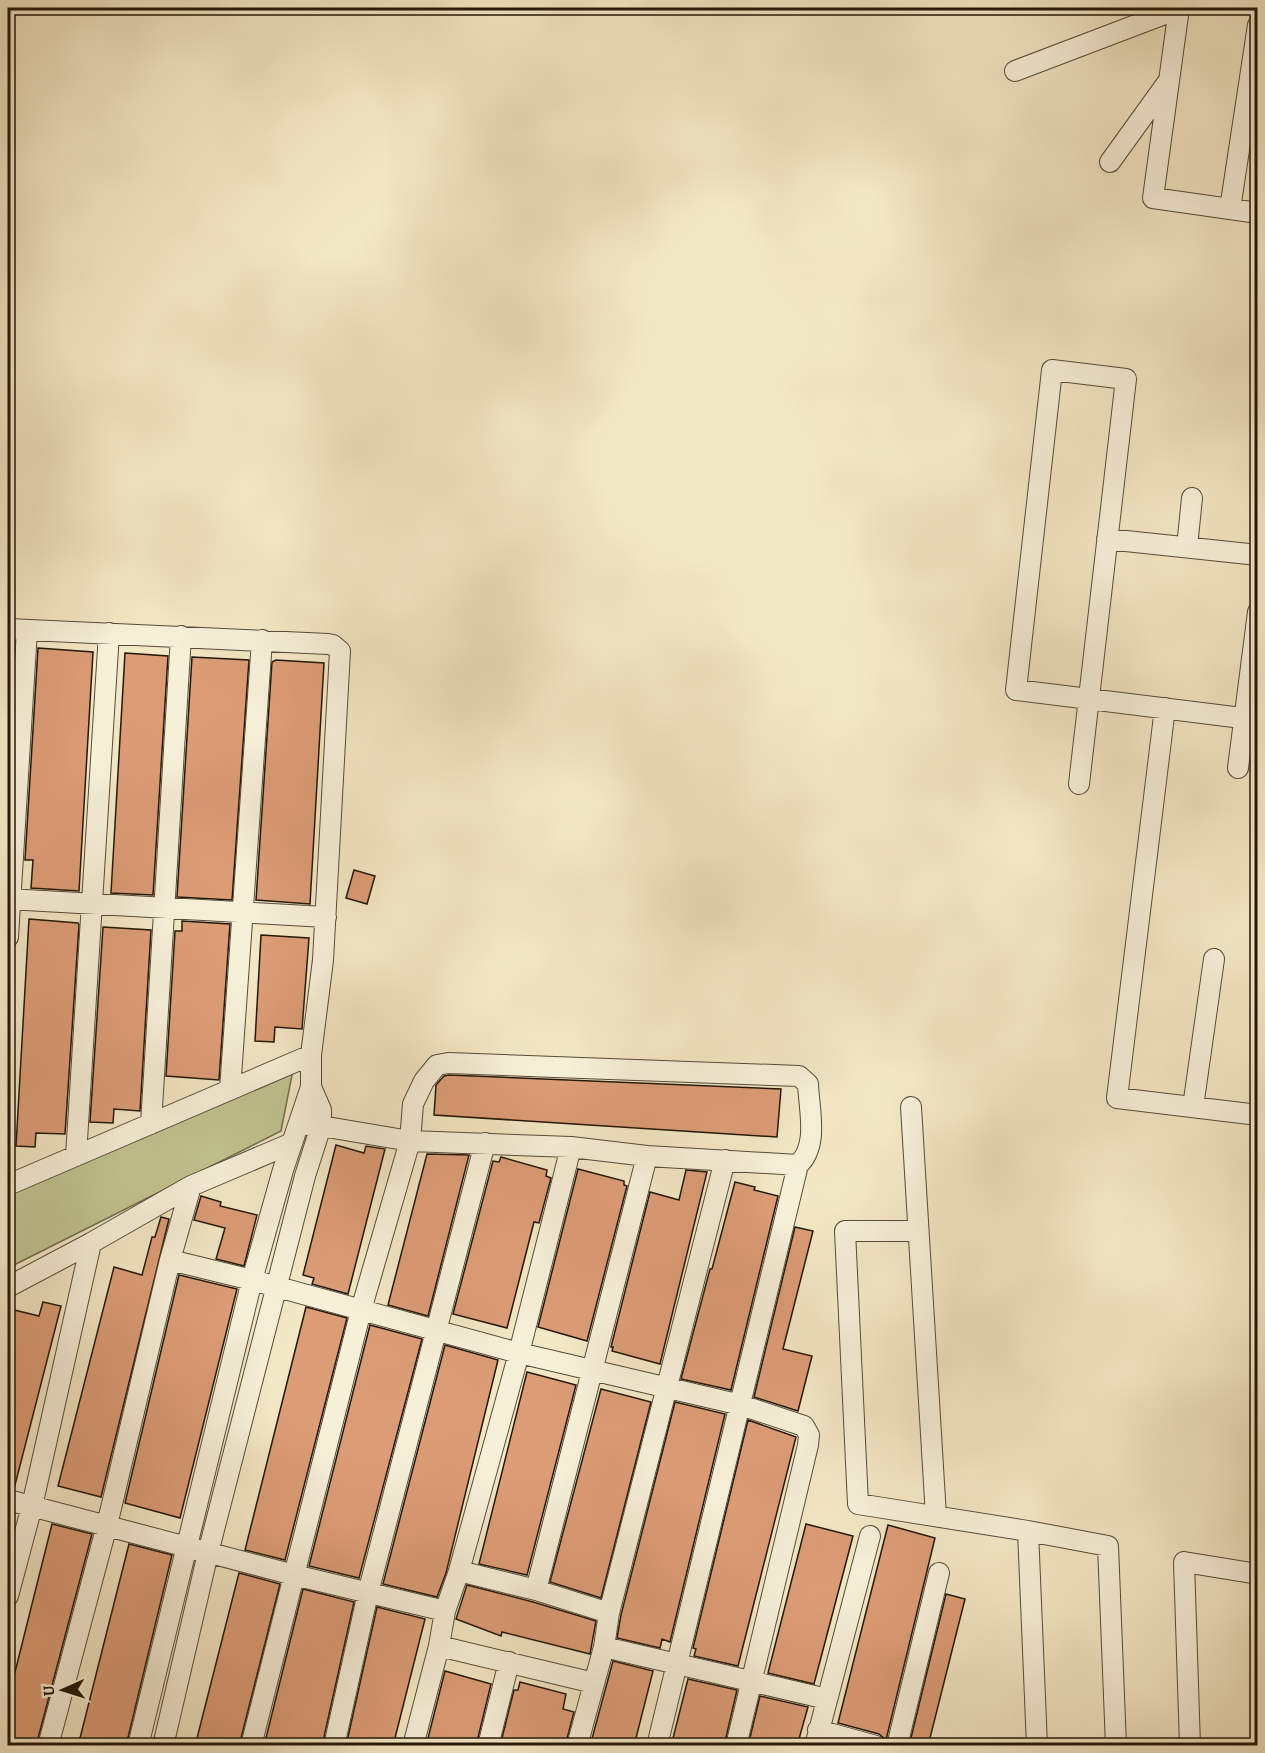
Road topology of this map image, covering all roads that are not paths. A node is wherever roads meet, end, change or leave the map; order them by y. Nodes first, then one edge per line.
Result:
1 (1178, 8) edge
2 (1257, 25) edge
3 (1015, 71) dead end
4 (1169, 81) junction
5 (1110, 162) dead end
6 (1230, 209) junction
7 (1257, 213) edge
8 (1192, 498) dead end
9 (1107, 539) junction
10 (1187, 547) junction
11 (1257, 555) edge
12 (1257, 612) edge
13 (8, 629) edge
14 (27, 630) junction
15 (109, 633) junction
16 (181, 636) junction
17 (262, 640) junction
18 (1088, 699) junction
19 (1165, 708) junction
20 (1251, 719) edge
21 (1238, 768) dead end
22 (1079, 784) dead end
23 (9, 899) edge
24 (92, 904) junction
25 (164, 908) junction
26 (242, 912) junction
27 (326, 917) junction
28 (8, 937) edge
29 (1214, 959) dead end
30 (311, 1055) junction
31 (311, 1088) junction
32 (230, 1090) junction
33 (911, 1107) dead end
34 (1193, 1107) junction
35 (1257, 1115) edge
36 (151, 1124) junction
37 (321, 1126) junction
38 (296, 1134) junction
39 (410, 1141) junction
40 (485, 1143) junction
41 (571, 1147) junction
42 (76, 1156) junction
43 (647, 1156) junction
44 (725, 1160) junction
45 (798, 1165) junction
46 (283, 1170) junction
47 (305, 1176) junction
48 (8, 1185) edge
49 (191, 1186) junction
50 (917, 1231) junction
51 (91, 1243) junction
52 (170, 1260) junction
53 (252, 1280) junction
54 (8, 1287) edge
55 (277, 1287) junction
56 (360, 1310) junction
57 (436, 1330) junction
58 (519, 1353) junction
59 (592, 1369) junction
60 (667, 1388) junction
61 (741, 1405) junction
62 (8, 1500) edge
63 (32, 1506) junction
64 (936, 1516) junction
65 (107, 1525) junction
66 (1028, 1531) junction
67 (870, 1536) dead end
68 (186, 1546) junction
69 (208, 1553) junction
70 (459, 1571) junction
71 (939, 1573) dead end
72 (1257, 1574) edge
73 (294, 1575) junction
74 (536, 1590) junction
75 (368, 1593) junction
76 (8, 1596) edge
77 (445, 1611) junction
78 (609, 1613) junction
79 (439, 1646) junction
80 (604, 1647) junction
81 (509, 1662) junction
82 (677, 1665) junction
83 (753, 1682) junction
84 (594, 1683) junction
85 (827, 1699) junction
86 (817, 1738) edge
87 (48, 1746) edge
88 (138, 1746) edge
89 (163, 1746) edge
90 (251, 1746) edge
91 (334, 1746) edge
92 (413, 1746) edge
93 (488, 1746) edge
94 (577, 1746) edge
95 (657, 1746) edge
96 (736, 1746) edge
97 (876, 1746) edge
98 (897, 1746) edge
99 (1037, 1746) edge
100 (1116, 1746) edge
101 (1191, 1746) edge

1 - 3 street
1 - 4 street
2 - 6 street
4 - 5 street
4 - 6 street
6 - 7 street
8 - 10 street
9 - 10 street
9 - 18 street
9 - 18 street
10 - 11 street
12 - 20 street
13 - 14 street
14 - 15 street
14 - 23 street
15 - 16 street
15 - 24 street
16 - 17 street
16 - 25 street
17 - 26 street
17 - 27 street
18 - 19 street
18 - 22 street
19 - 20 street
19 - 34 street
20 - 21 street
23 - 24 street
23 - 28 street
24 - 25 street
24 - 42 street
25 - 26 street
25 - 36 street
26 - 27 street
26 - 32 street
27 - 30 street
29 - 34 street
30 - 31 street
30 - 32 street
31 - 37 street
31 - 38 street
32 - 36 street
33 - 50 street
34 - 35 street
36 - 42 street
37 - 38 street
37 - 39 street
37 - 47 street
38 - 46 street
38 - 49 street
39 - 40 street
39 - 45 street
39 - 56 street
40 - 41 street
40 - 57 street
41 - 43 street
41 - 58 street
42 - 48 street
43 - 44 street
43 - 59 street
44 - 45 street
44 - 60 street
45 - 61 street
46 - 47 street
46 - 53 street
47 - 55 street
49 - 51 street
49 - 52 street
50 - 64 street
50 - 64 street
51 - 54 street
51 - 63 street
52 - 53 street
52 - 65 street
53 - 55 street
53 - 68 street
55 - 56 street
55 - 69 street
56 - 57 street
56 - 73 street
57 - 58 street
57 - 75 street
58 - 59 street
58 - 70 street
59 - 60 street
59 - 74 street
60 - 61 street
60 - 78 street
61 - 82 street
61 - 83 street
62 - 63 street
63 - 65 street
63 - 76 street
64 - 66 street
65 - 68 street
65 - 87 street
66 - 99 street
66 - 100 street
67 - 85 street
68 - 69 street
68 - 88 street
69 - 73 street
69 - 89 street
70 - 74 street
70 - 77 street
71 - 98 street
72 - 101 street
73 - 75 street
73 - 90 street
74 - 78 street
75 - 77 street
75 - 91 street
77 - 79 street
78 - 80 street
79 - 81 street
79 - 92 street
80 - 82 street
80 - 84 street
81 - 84 street
81 - 93 street
82 - 83 street
82 - 95 street
83 - 85 street
83 - 96 street
84 - 94 street
85 - 86 street
86 - 97 street

